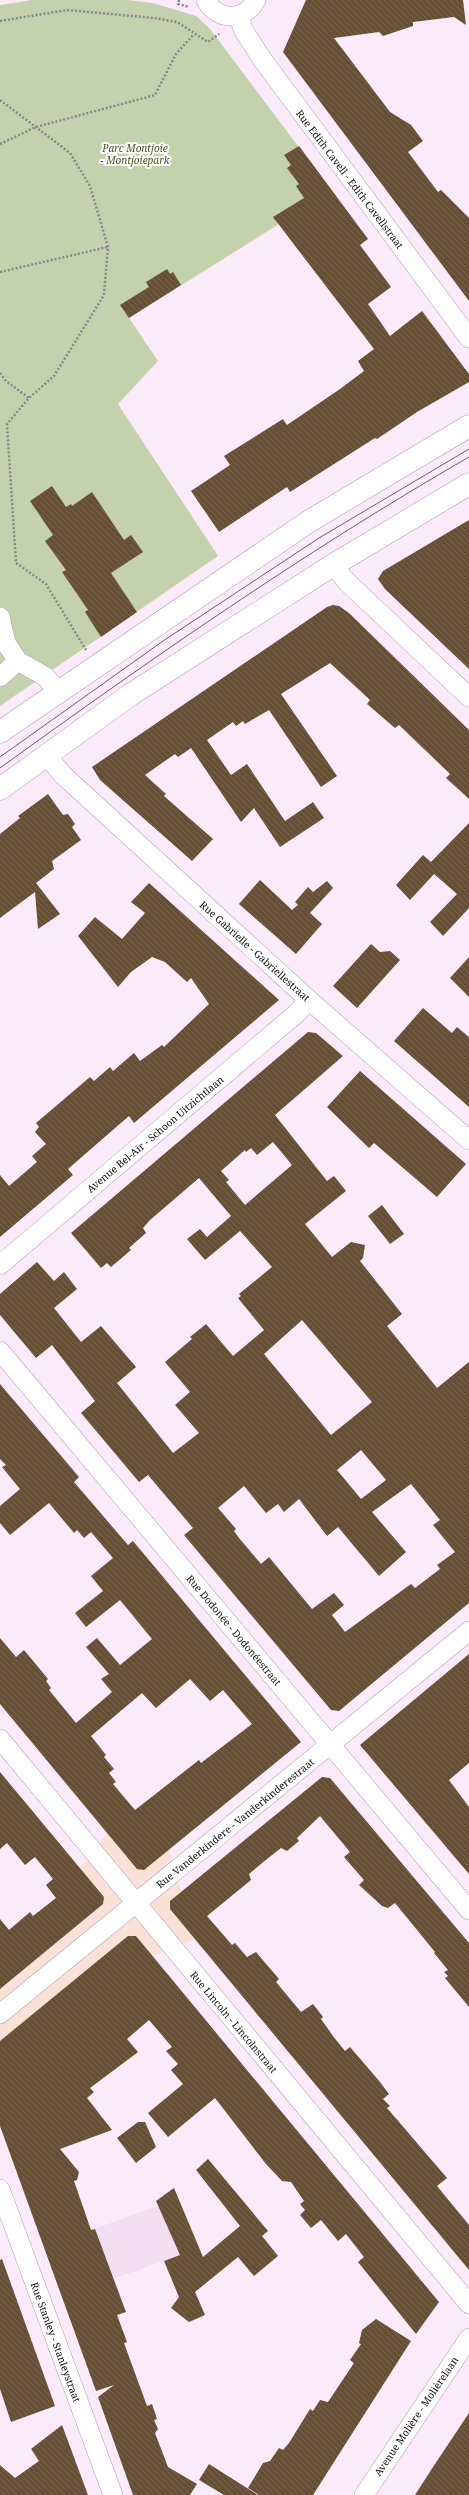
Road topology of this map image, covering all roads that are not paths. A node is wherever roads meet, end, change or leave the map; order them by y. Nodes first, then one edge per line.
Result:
1 (206, 0) edge
2 (256, 0) edge
3 (238, 16) junction
4 (469, 338) edge
5 (469, 426) edge
6 (469, 484) edge
7 (333, 565) junction
8 (0, 617) edge
9 (18, 661) junction
10 (0, 677) edge
11 (58, 693) junction
12 (469, 698) edge
13 (0, 732) edge
14 (46, 755) junction
15 (0, 789) edge
16 (309, 1000) junction
17 (469, 1140) edge
18 (0, 1266) edge
19 (0, 1350) edge
20 (469, 1631) edge
21 (0, 1739) edge
22 (330, 1744) junction
23 (136, 1903) junction
24 (469, 1910) edge
25 (0, 2014) edge
26 (0, 2189) edge
27 (469, 2304) edge
28 (469, 2338) edge
29 (113, 2495) edge
30 (364, 2495) edge

1 - 3 street
2 - 3 street
3 - 4 street, Rue Edith Cavell - Edith Cavellstraat
5 - 11 main road
6 - 7 main road
7 - 12 street
7 - 14 main road
8 - 9 street
9 - 10 street
9 - 11 street
11 - 13 main road
14 - 15 main road
14 - 16 street, Rue Gabrielle - Gabriellestraat
16 - 17 street, Rue Gabrielle - Gabriellestraat
16 - 18 street, Avenue Bel-Air - Schoon Uitzichtlaan
19 - 22 street, Rue Dodonée - Dodonéestraat
20 - 22 street, Rue Vanderkindere - Vanderkinderestraat
21 - 23 street, Rue Lincoln - Lincolnstraat
22 - 23 street, Rue Vanderkindere - Vanderkinderestraat
22 - 24 street, Rue Dodonée - Dodonéestraat
23 - 25 street, Rue Vanderkindere - Vanderkinderestraat
23 - 27 street, Rue Lincoln - Lincolnstraat
26 - 29 street, Rue Stanley - Stanleystraat
28 - 30 street, Avenue Molière - Molièrelaan

